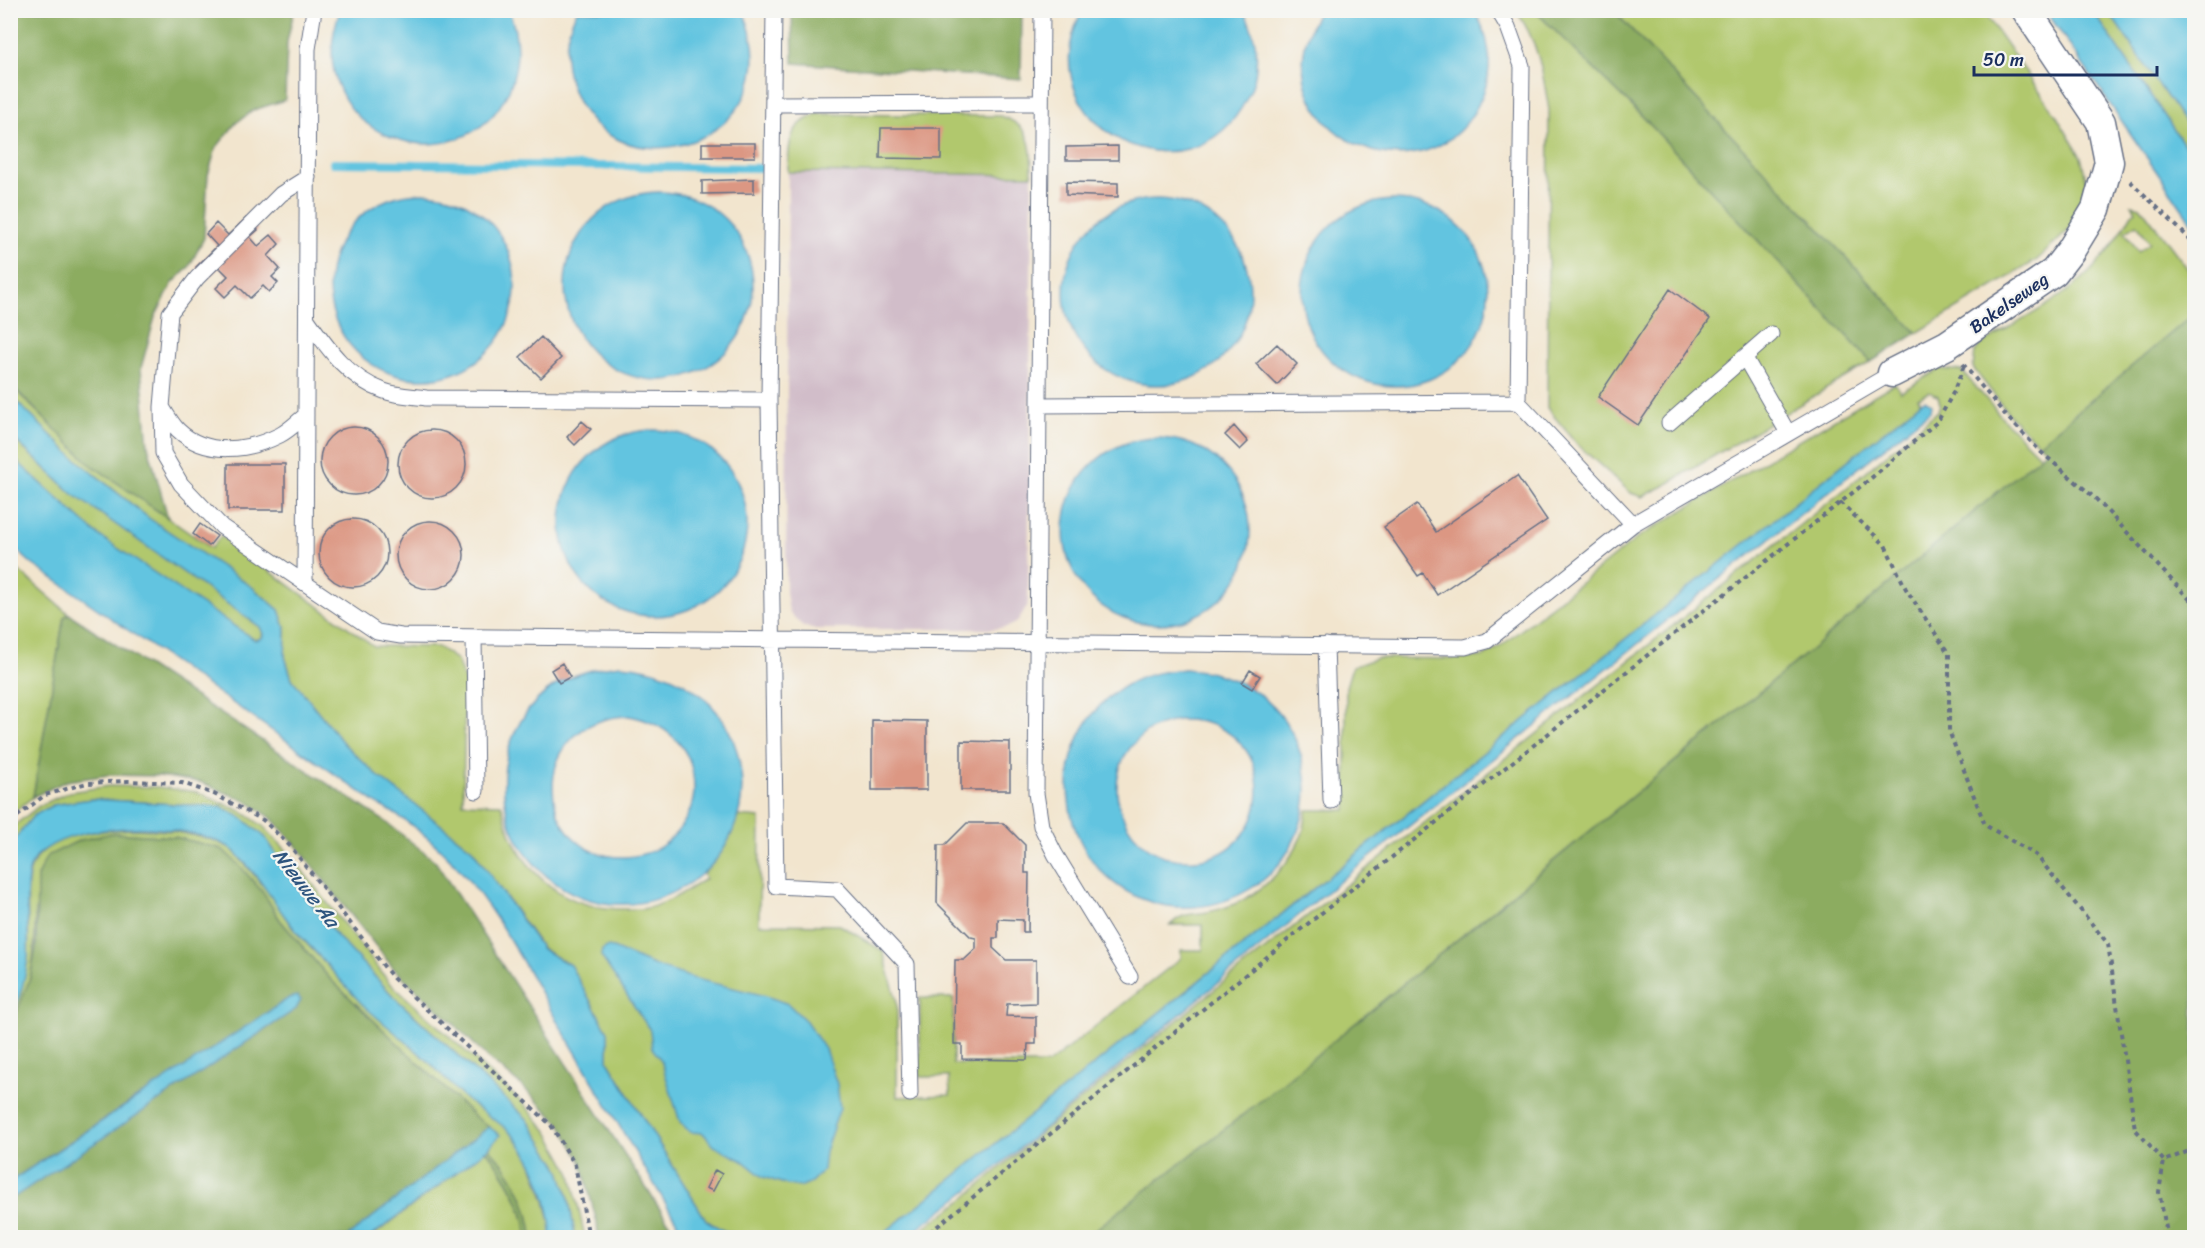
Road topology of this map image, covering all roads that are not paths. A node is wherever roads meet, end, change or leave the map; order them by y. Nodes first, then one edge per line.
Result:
1 (314, 10) edge
2 (774, 10) edge
3 (1042, 10) edge
4 (1498, 10) edge
5 (2026, 10) edge
6 (1041, 103) junction
7 (773, 104) junction
8 (308, 177) junction
9 (307, 319) junction
10 (1771, 334) dead end
11 (1745, 358) junction
12 (1892, 374) joint
13 (769, 400) junction
14 (1518, 402) junction
15 (1039, 405) junction
16 (162, 407) junction
17 (306, 415) junction
18 (1668, 423) dead end
19 (1788, 433) junction
20 (1633, 524) junction
21 (305, 583) junction
22 (474, 637) junction
23 (772, 640) junction
24 (1038, 642) junction
25 (1326, 645) junction
26 (476, 791) dead end
27 (1331, 801) dead end
28 (1130, 977) dead end
29 (910, 1094) dead end

1 - 8 lane
2 - 7 lane
3 - 6 lane
4 - 14 lane
5 - 12 street, Bakelseweg
6 - 7 lane
6 - 15 lane
7 - 13 lane
8 - 9 lane
8 - 16 lane
9 - 13 lane
9 - 17 lane
10 - 11 lane
11 - 18 lane
11 - 19 lane
12 - 19 lane
13 - 23 lane
14 - 15 lane
14 - 20 lane
15 - 24 lane
16 - 17 lane
16 - 21 lane
17 - 21 lane
19 - 20 lane
20 - 25 lane
21 - 22 lane
22 - 23 lane
22 - 26 lane
23 - 24 lane
23 - 29 lane
24 - 25 lane
24 - 28 lane
25 - 27 lane

